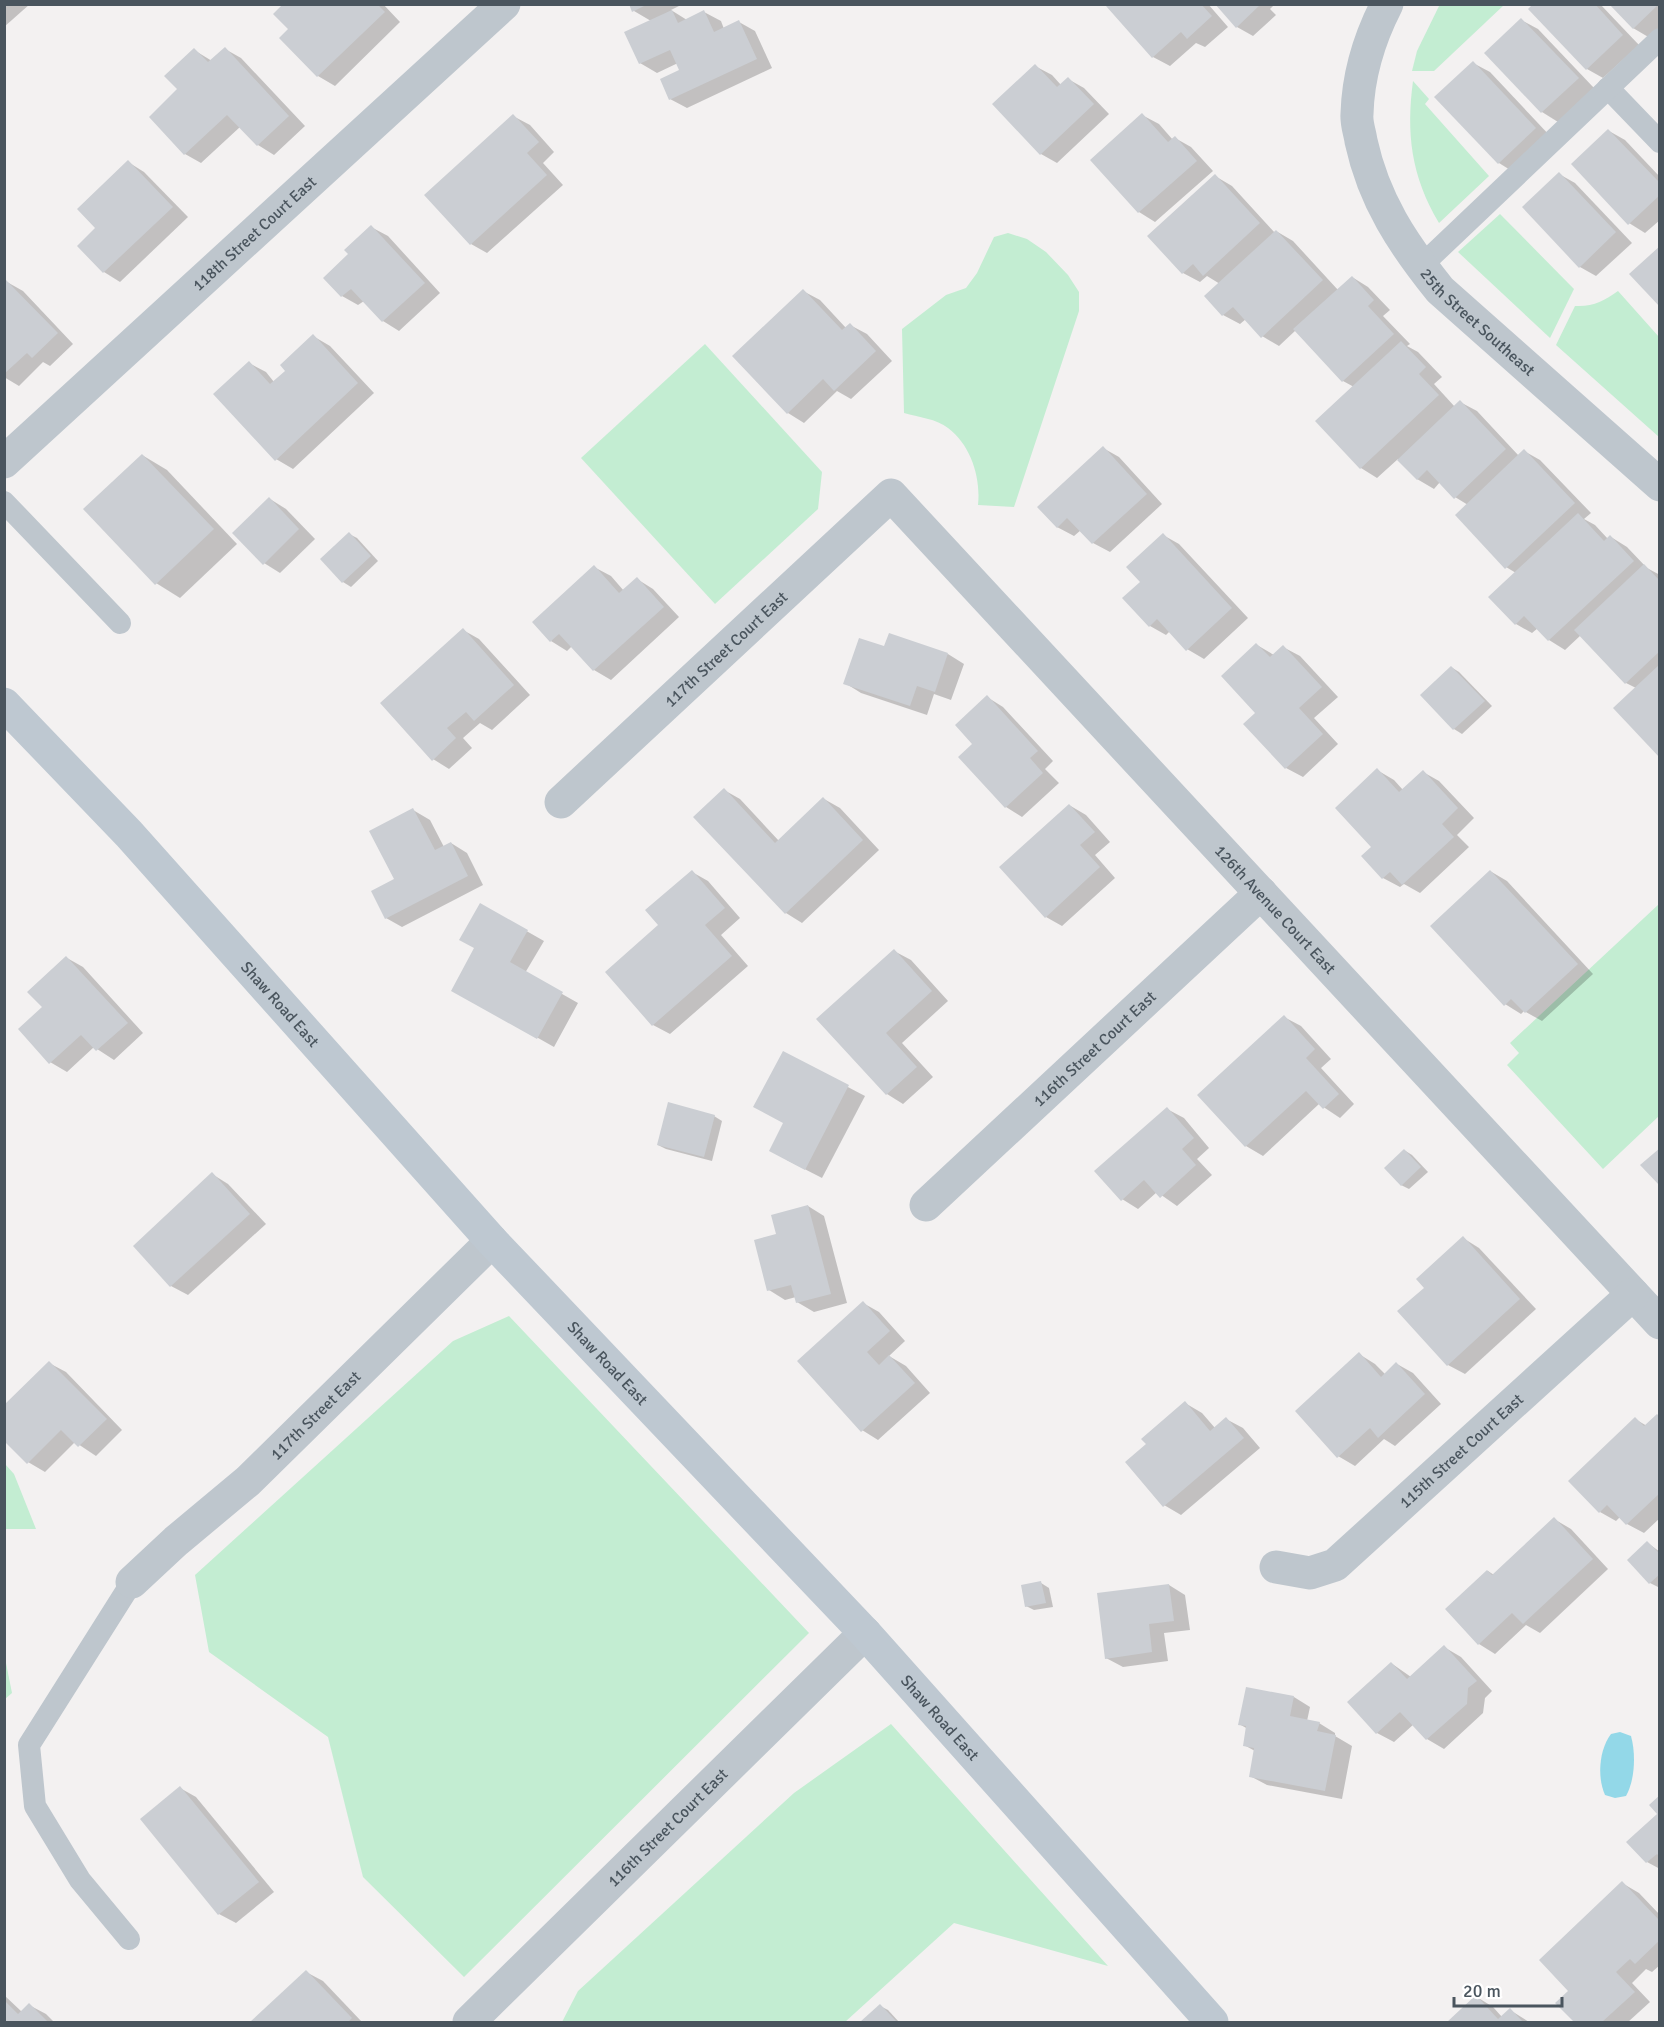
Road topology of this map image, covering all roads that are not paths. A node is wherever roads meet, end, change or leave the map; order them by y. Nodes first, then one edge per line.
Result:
1 (504, 4) edge
2 (1387, 4) edge
3 (1659, 39) edge
4 (1608, 88) junction
5 (1659, 142) edge
6 (1421, 266) junction
7 (4, 462) edge
8 (1659, 485) edge
9 (891, 495) joint
10 (4, 502) edge
11 (120, 622) dead end
12 (4, 704) edge
13 (561, 802) dead end
14 (1261, 893) junction
15 (926, 1205) dead end
16 (492, 1241) junction
17 (1633, 1294) junction
18 (1659, 1323) edge
19 (1276, 1567) dead end
20 (132, 1582) joint
21 (865, 1633) junction
22 (129, 1939) dead end
23 (469, 2022) edge
24 (1212, 2022) edge

1 - 7 street, 118th Street Court East
2 - 6 street, 25th Street Southeast
3 - 4 lane
4 - 5 lane
4 - 6 lane
6 - 8 street, 25th Street Southeast
9 - 13 street, 117th Street Court East
9 - 14 street, 126th Avenue Court East
10 - 11 lane
12 - 16 main road, Shaw Road East
14 - 15 street, 116th Street Court East
14 - 17 street, 126th Avenue Court East
16 - 20 street, 117th Street East
16 - 21 main road, Shaw Road East
17 - 18 street, 126th Avenue Court East
17 - 19 street, 115th Street Court East
20 - 22 lane
21 - 23 street, 116th Street Court East
21 - 24 main road, Shaw Road East

